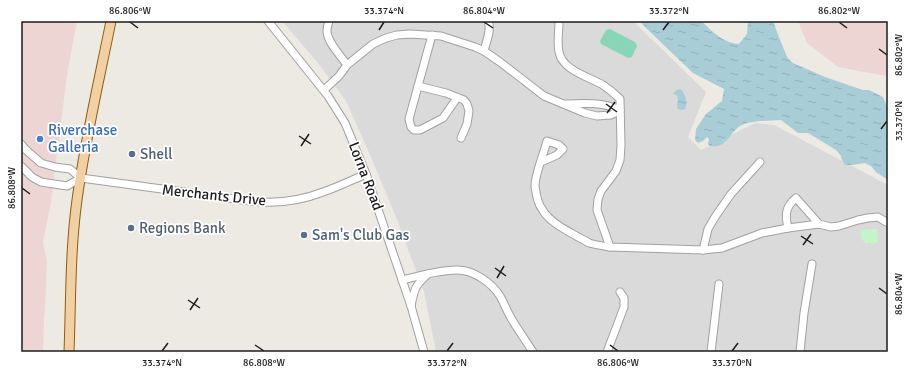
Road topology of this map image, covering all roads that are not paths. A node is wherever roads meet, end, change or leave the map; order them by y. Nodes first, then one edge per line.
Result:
1 (111, 21) edge
2 (268, 21) edge
3 (329, 21) edge
4 (488, 21) edge
5 (559, 21) edge
6 (432, 35) junction
7 (484, 51) junction
8 (347, 65) junction
9 (418, 86) junction
10 (324, 90) junction
11 (457, 98) junction
12 (564, 104) junction
13 (620, 110) junction
14 (461, 138) dead end
15 (21, 144) edge
16 (541, 162) dead end
17 (760, 162) dead end
18 (21, 166) edge
19 (366, 174) junction
20 (81, 178) junction
21 (886, 222) dead end
22 (819, 224) junction
23 (788, 228) junction
24 (610, 247) junction
25 (703, 250) junction
26 (812, 264) dead end
27 (429, 273) junction
28 (402, 280) junction
29 (720, 284) dead end
30 (620, 292) dead end
31 (411, 306) junction
32 (69, 352) edge
33 (424, 352) edge
34 (533, 352) edge
35 (607, 352) edge
36 (710, 352) edge
37 (800, 352) edge

1 - 20 main road
2 - 10 street, Lorna Road
3 - 8 street
4 - 7 street
5 - 13 street
6 - 7 street
6 - 8 street
6 - 9 street
7 - 12 street
8 - 10 street
9 - 11 street
9 - 11 street
10 - 19 street, Lorna Road
11 - 14 street
12 - 13 street
12 - 13 street
13 - 24 street
15 - 20 street
16 - 24 street
17 - 25 street
18 - 20 street
19 - 20 street, Merchants Drive
19 - 28 street, Lorna Road
20 - 32 main road
21 - 22 street
22 - 23 street
22 - 23 street
23 - 25 street
24 - 25 street
26 - 37 street
27 - 28 street
27 - 31 street
27 - 34 street
28 - 31 street, Lorna Road
29 - 36 street
30 - 35 street
31 - 33 street, Lorna Road

